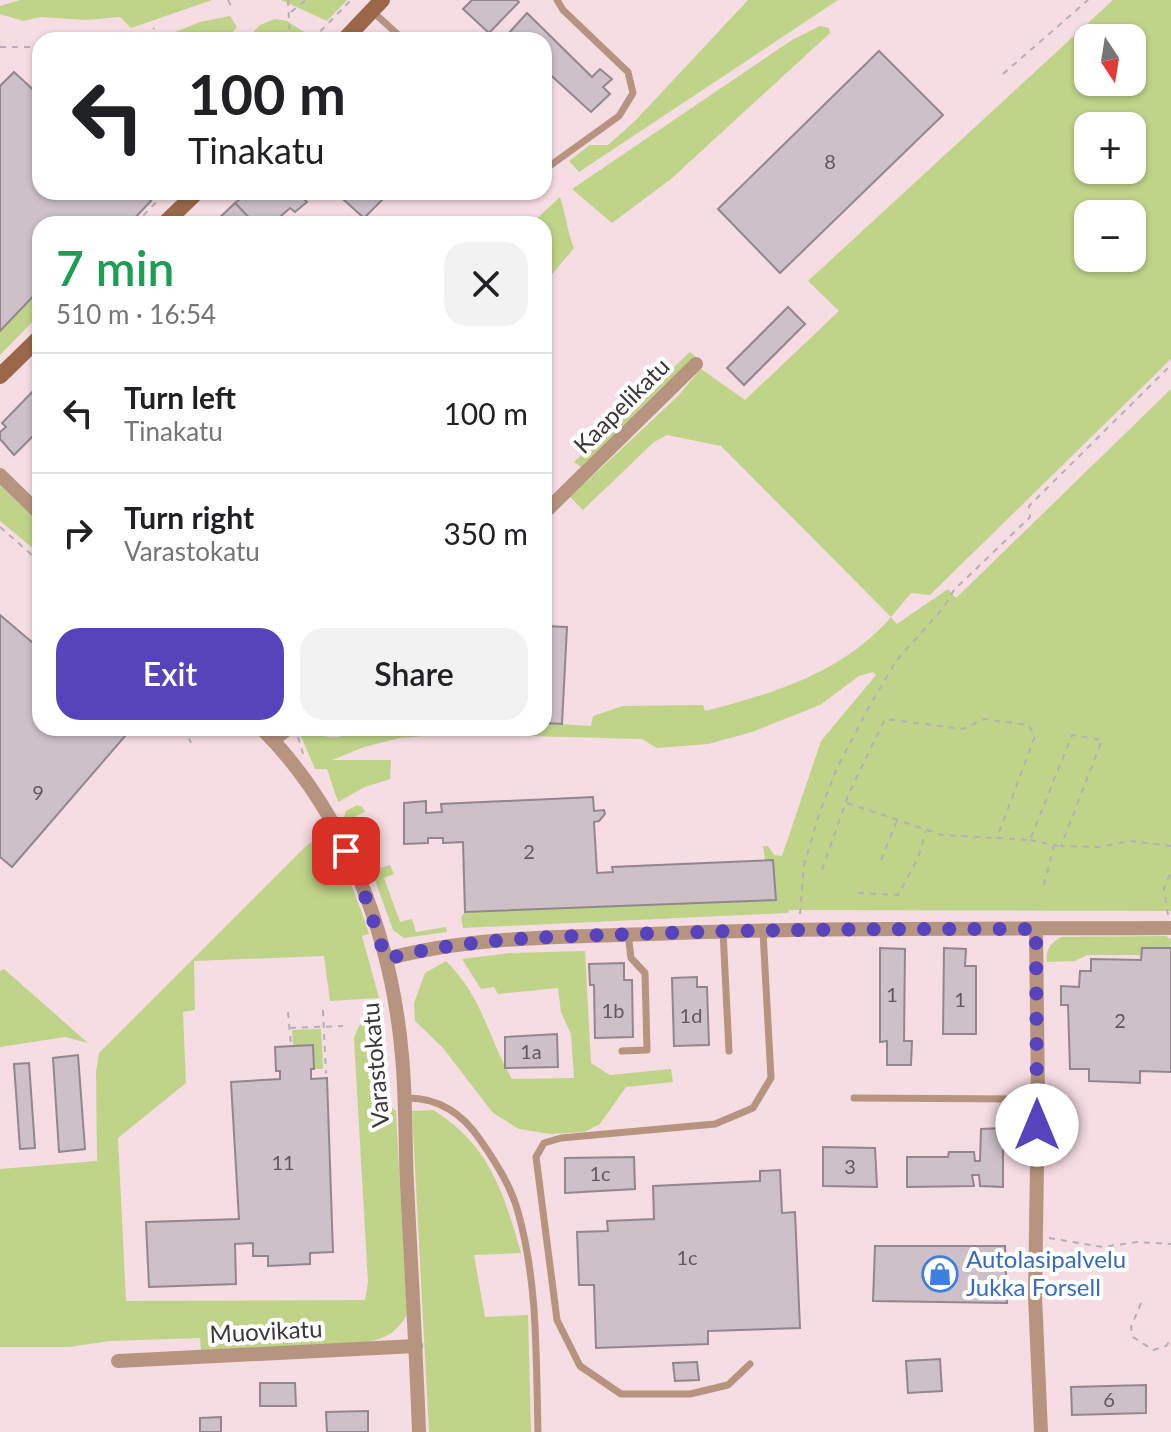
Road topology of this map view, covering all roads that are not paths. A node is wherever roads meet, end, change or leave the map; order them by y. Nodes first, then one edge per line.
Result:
1 (557, 0) edge
2 (377, 5) edge
3 (352, 32) edge
4 (398, 32) edge
5 (552, 164) edge
6 (189, 200) edge
7 (172, 216) edge
8 (32, 345) edge
9 (696, 364) dead end
10 (0, 376) edge
11 (0, 475) edge
12 (552, 505) edge
13 (32, 506) edge
14 (269, 736) edge
15 (278, 736) edge
16 (273, 740) junction
17 (1170, 922) edge
18 (763, 929) junction
19 (1036, 929) junction
20 (723, 931) junction
21 (628, 934) junction
22 (386, 959) junction
23 (622, 1051) dead end
24 (729, 1051) dead end
25 (403, 1098) junction
26 (854, 1098) dead end
27 (1038, 1099) junction
28 (416, 1346) junction
29 (118, 1361) dead end
30 (750, 1364) dead end
31 (419, 1432) edge
32 (538, 1432) edge
33 (1041, 1432) edge

1 - 5 lane
2 - 3 street
2 - 4 lane
6 - 7 street
8 - 10 street
9 - 12 street, Kaapelikatu
11 - 13 street
14 - 16 street, Varastokatu
15 - 16 street
16 - 22 street, Varastokatu
17 - 19 street
18 - 19 street
18 - 20 street
18 - 30 lane
19 - 27 street
20 - 21 street
20 - 24 lane
21 - 22 street
21 - 23 lane
22 - 25 street, Varastokatu
25 - 28 street, Varastokatu
25 - 32 lane
26 - 27 lane
27 - 33 street
28 - 29 street, Muovikatu
28 - 31 street, Varastokatu

